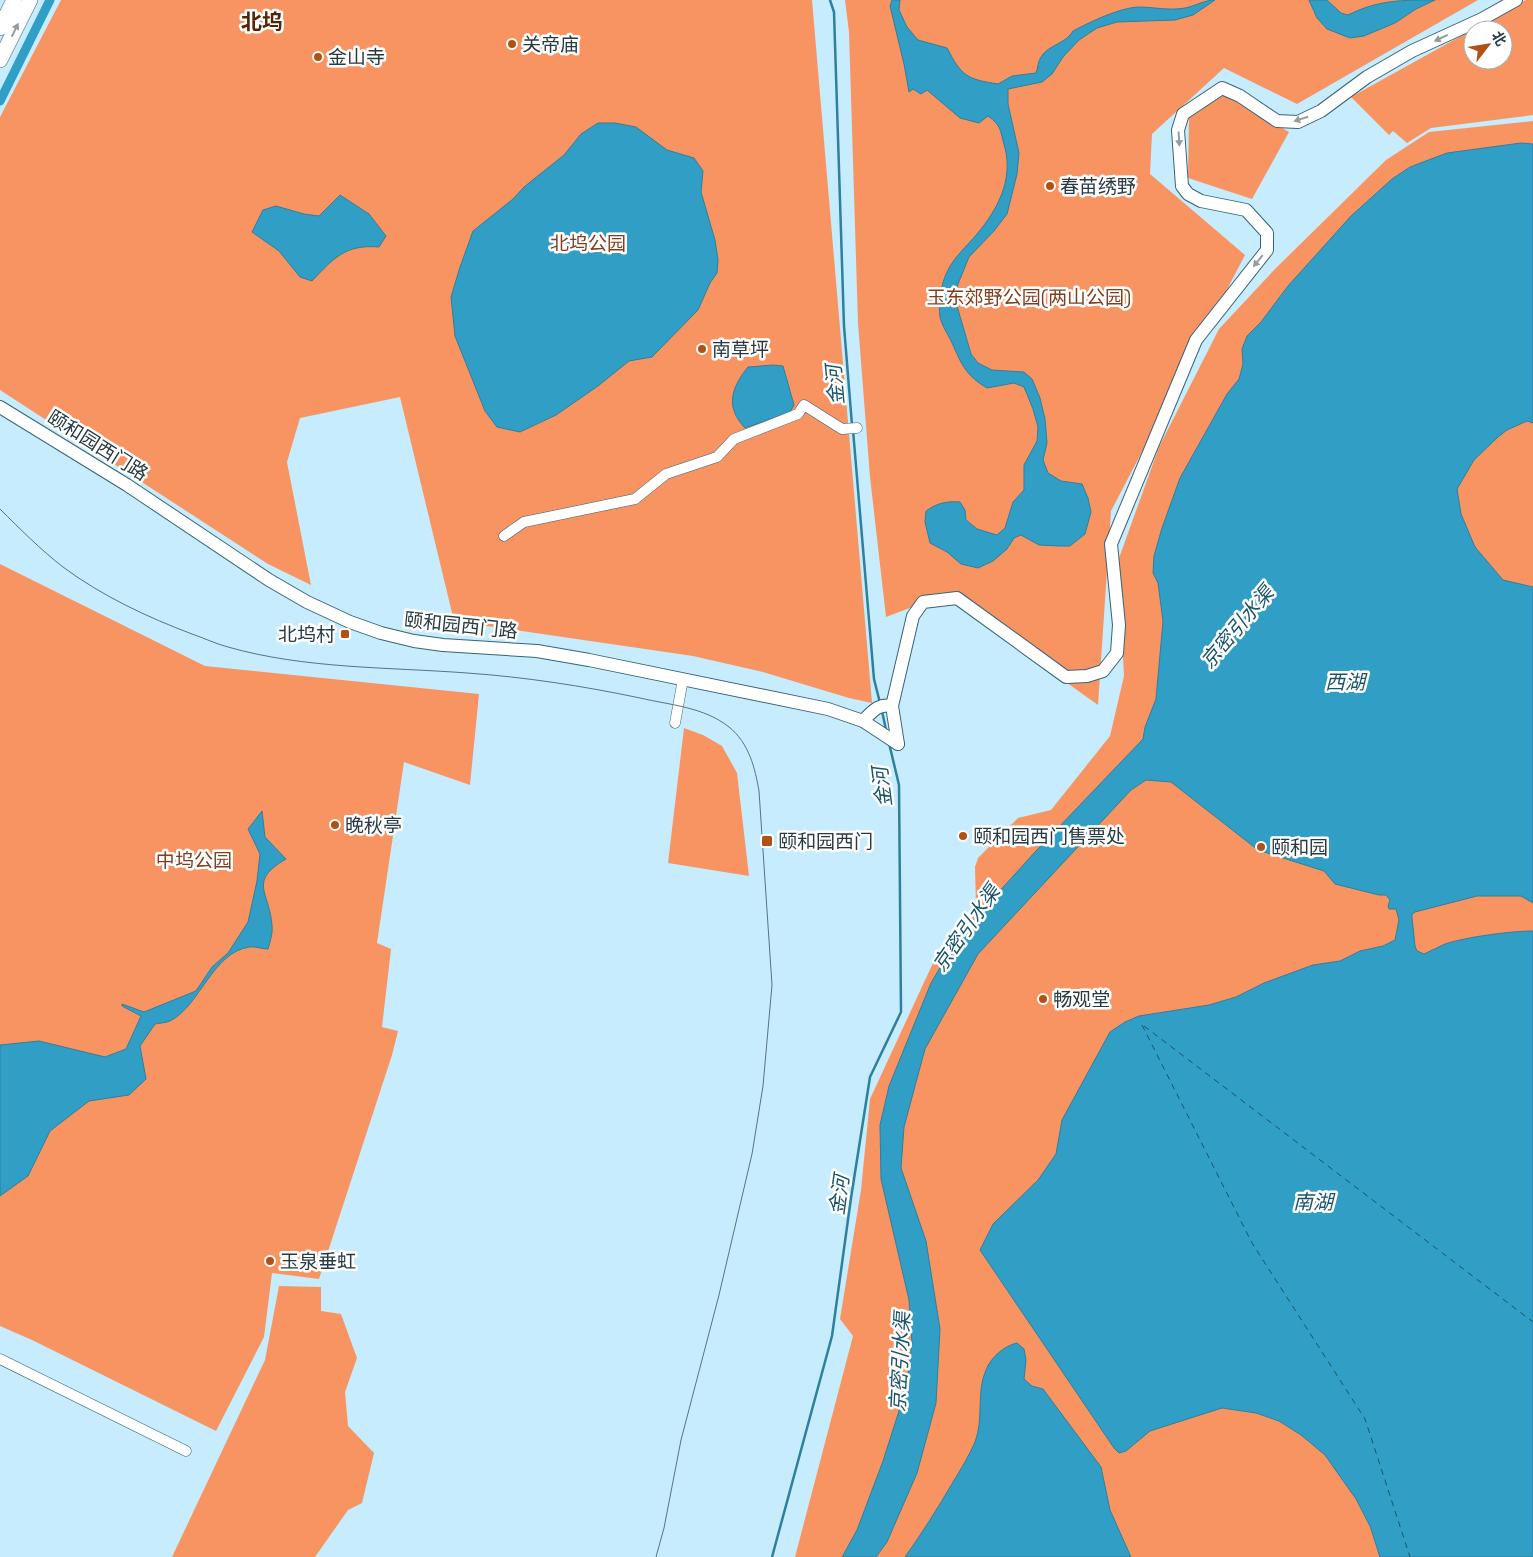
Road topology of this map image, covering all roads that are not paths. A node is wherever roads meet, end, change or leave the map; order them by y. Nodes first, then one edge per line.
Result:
1 (14, 0) edge
2 (30, 0) edge
3 (1516, 0) edge
4 (0, 28) edge
5 (0, 60) edge
6 (0, 407) edge
7 (854, 428) dead end
8 (504, 536) dead end
9 (683, 679) junction
10 (885, 706) junction
11 (863, 721) junction
12 (675, 723) dead end
13 (0, 1359) edge
14 (186, 1450) dead end

1 - 4 main road
5 -> 2 main road
3 -> 10 street
6 - 9 street, 颐和园西门路
7 - 8 street
9 - 11 street, 颐和园西门路
9 - 12 street
10 - 11 street
10 - 11 street, 颐和园西门路
13 - 14 street

